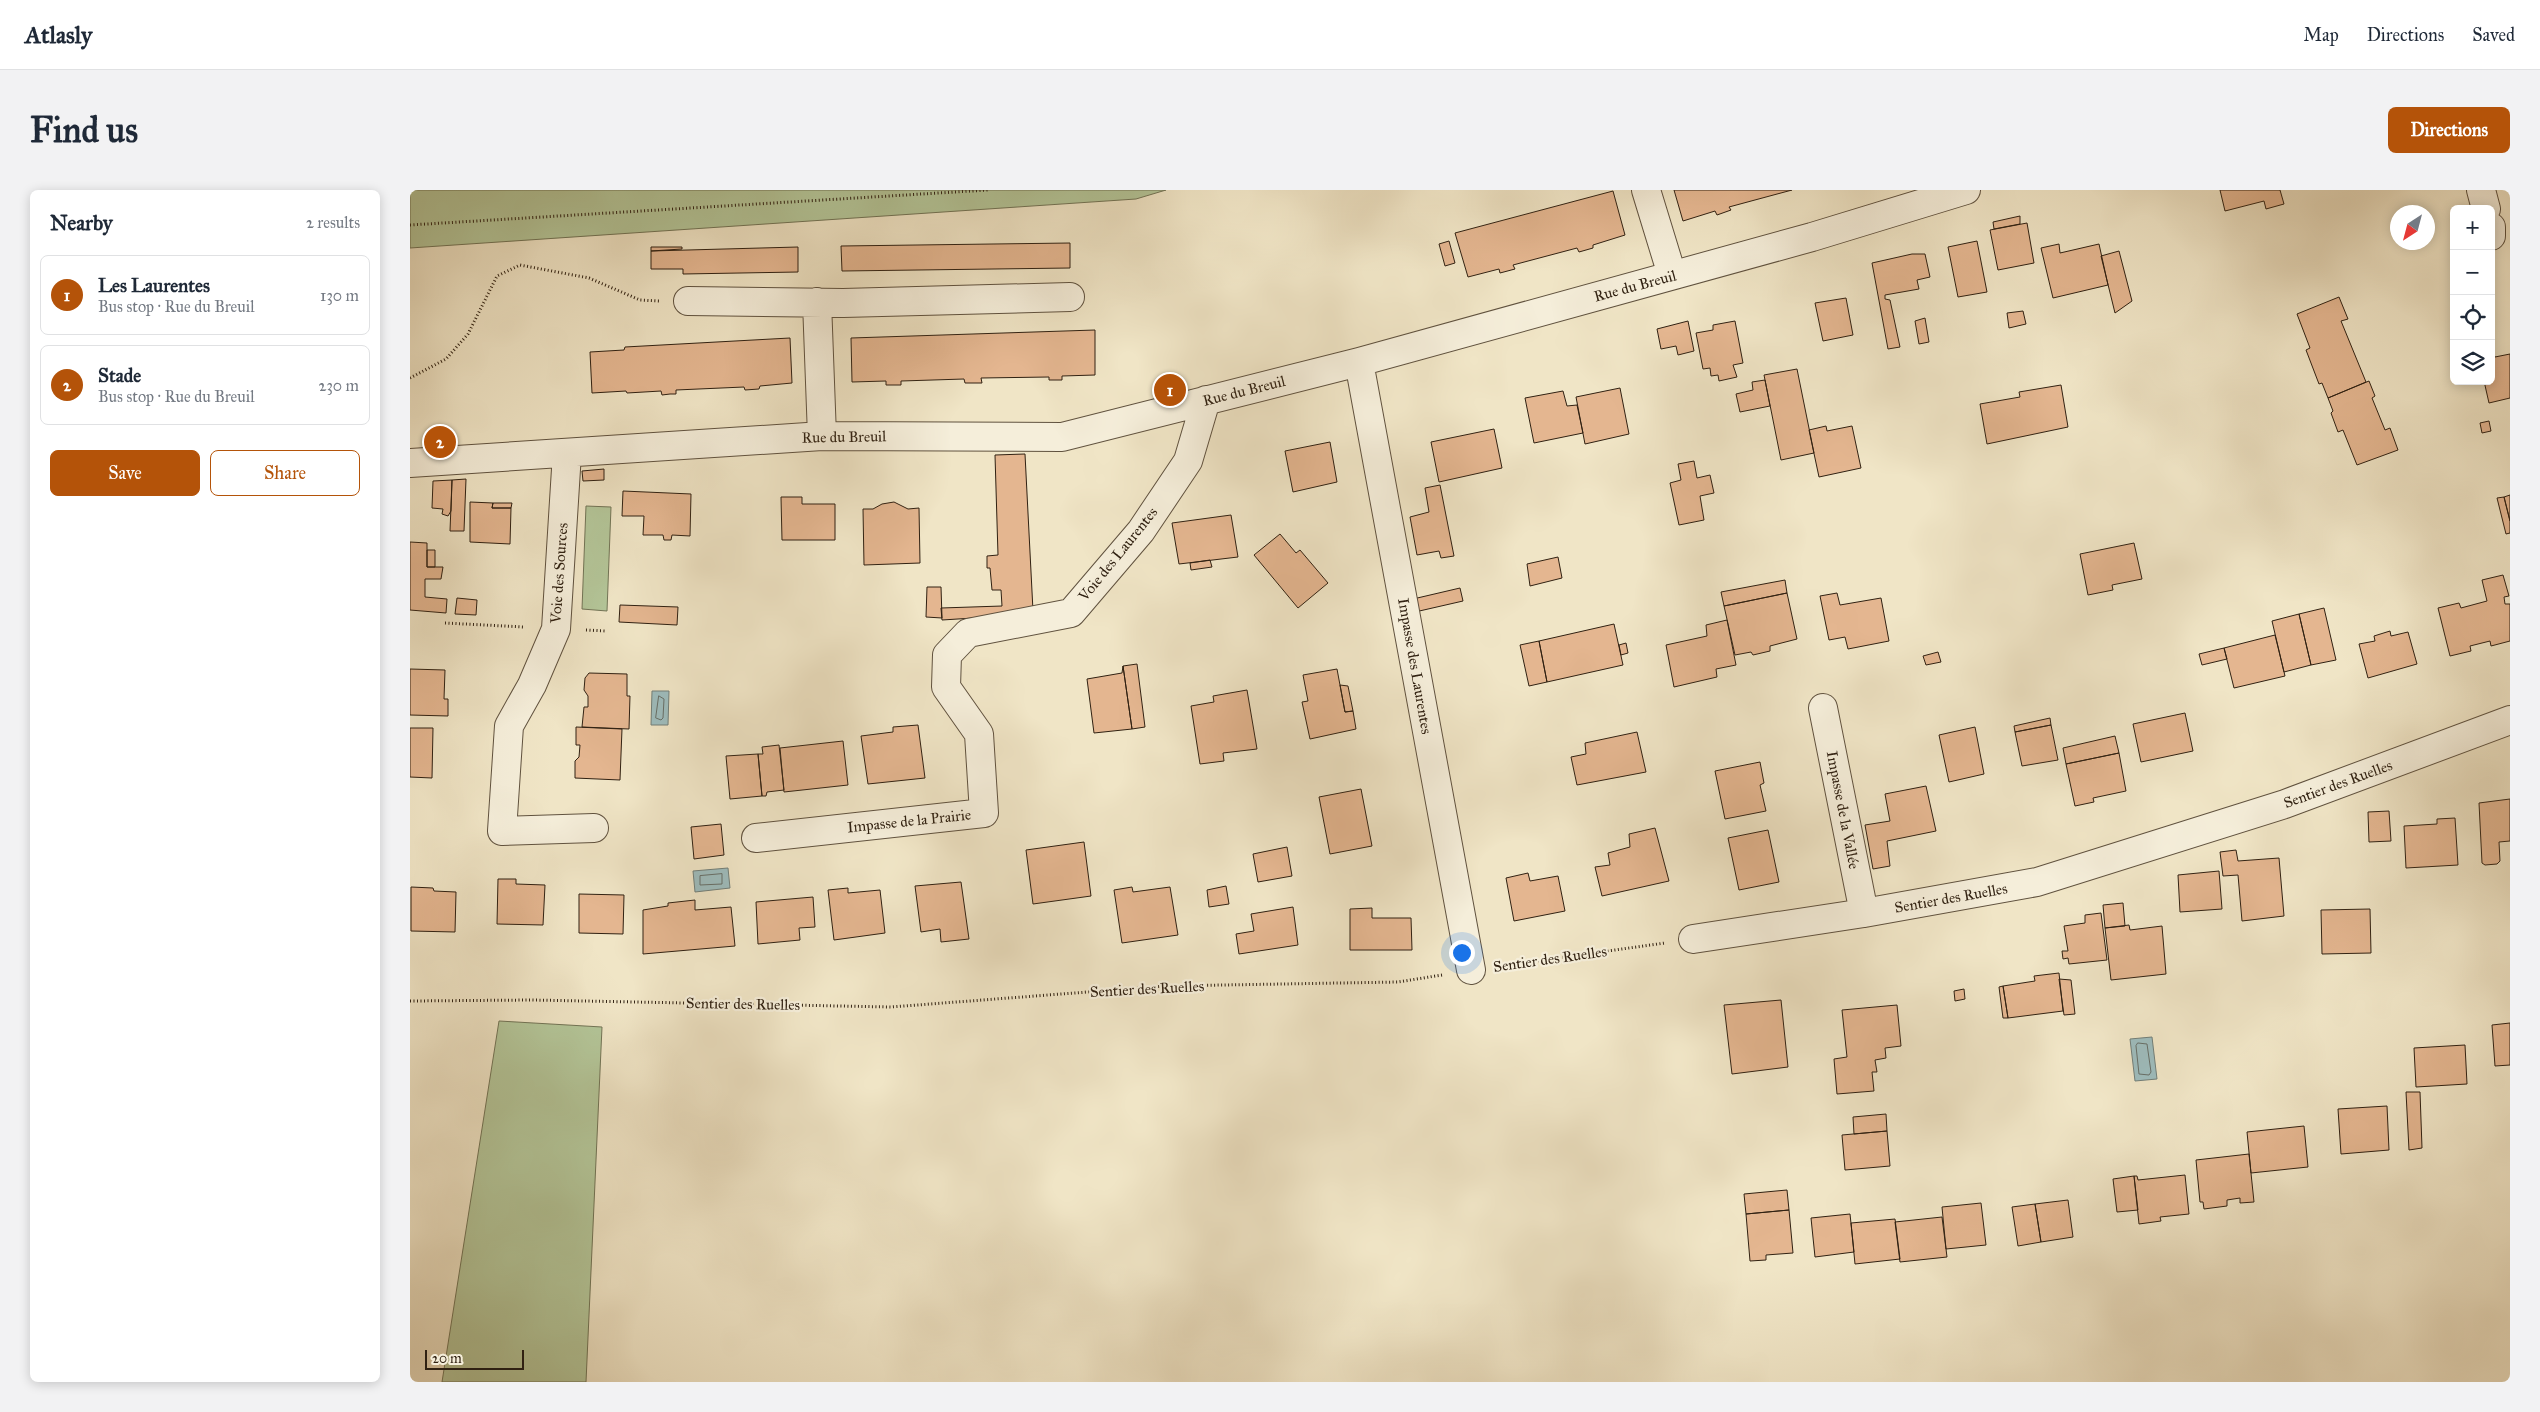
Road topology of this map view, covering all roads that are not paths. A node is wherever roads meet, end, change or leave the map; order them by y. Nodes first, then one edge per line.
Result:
1 (1646, 190) edge
2 (1966, 190) edge
3 (2481, 190) edge
4 (2485, 205) edge
5 (1672, 276) junction
6 (1070, 297) dead end
7 (688, 301) road end
8 (818, 302) junction
9 (1359, 362) junction
10 (1206, 400) junction
11 (822, 436) junction
12 (566, 453) junction
13 (410, 463) edge
14 (968, 633) joint
15 (1823, 708) dead end
16 (2510, 720) edge
17 (594, 828) dead end
18 (756, 838) dead end
19 (1864, 913) junction
20 (1692, 939) road end
21 (1471, 970) road end

1 - 5 street
2 - 5 street, Rue du Breuil
3 - 4 street
5 - 9 street, Rue du Breuil
6 - 8 street
7 - 8 street
8 - 11 street
9 - 10 street, Rue du Breuil
9 - 21 street, Impasse des Laurentes
10 - 11 street, Rue du Breuil
10 - 14 street, Voie des Laurentes
11 - 12 street, Rue du Breuil
12 - 13 street, Rue du Breuil
12 - 17 street, Voie des Sources
14 - 18 street, Impasse de la Prairie
15 - 19 street, Impasse de la Vallée
16 - 19 street, Sentier des Ruelles
19 - 20 street, Sentier des Ruelles

